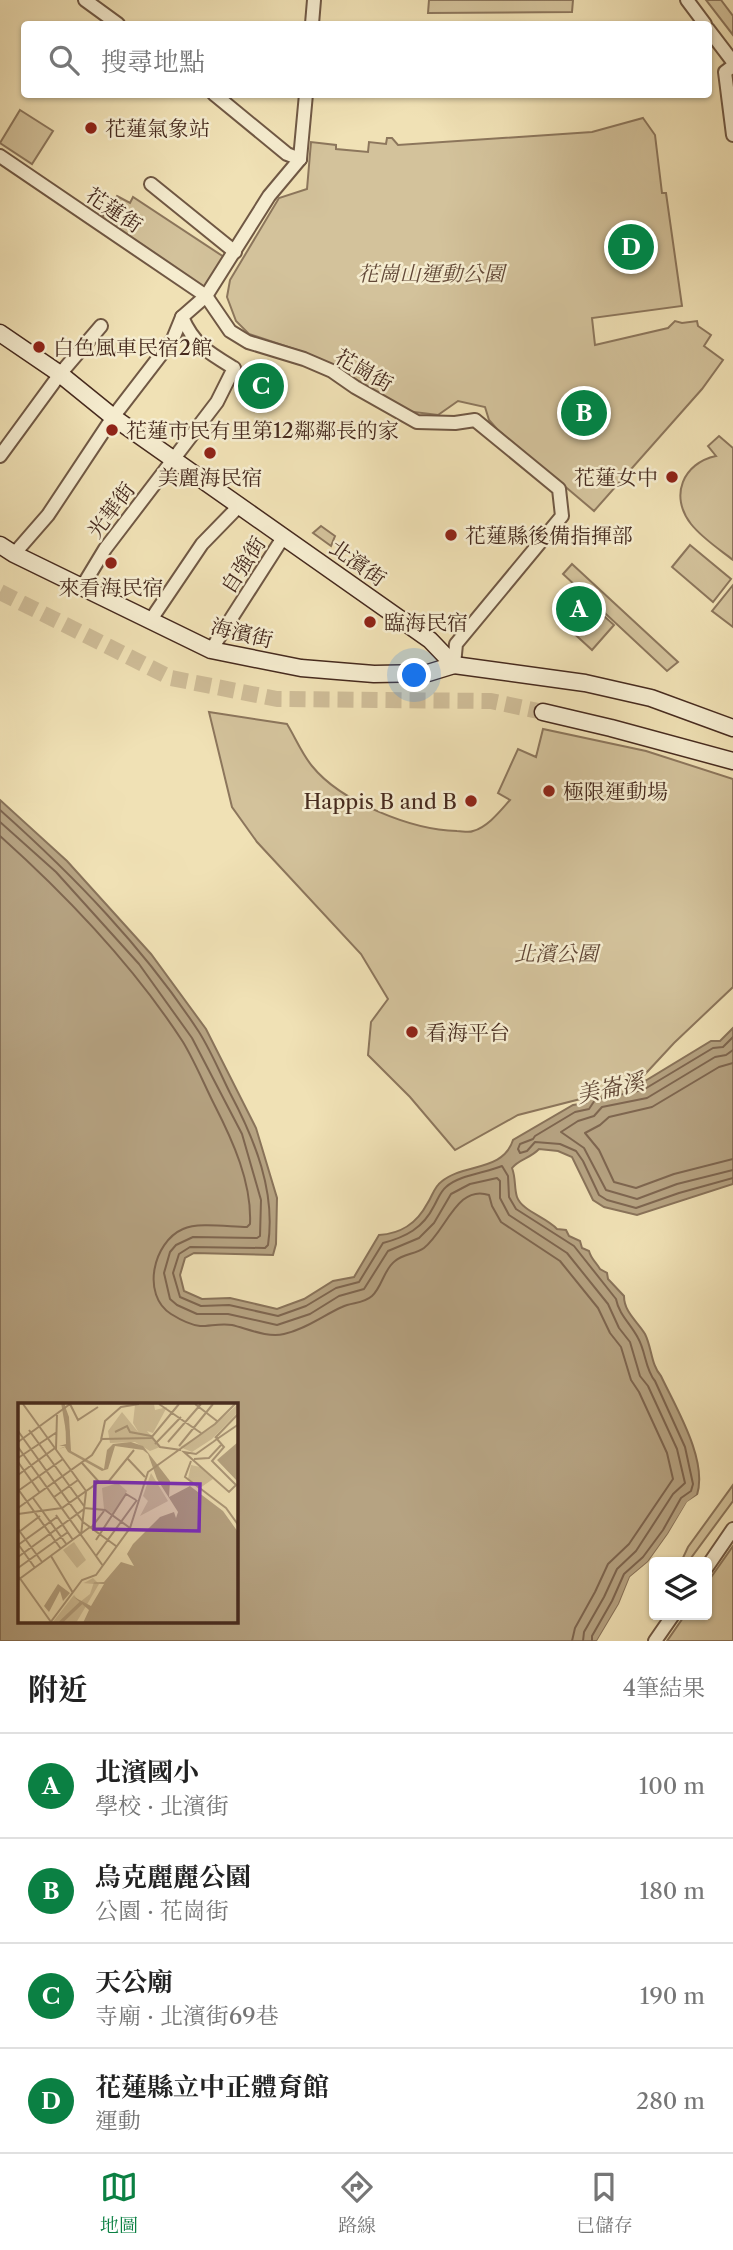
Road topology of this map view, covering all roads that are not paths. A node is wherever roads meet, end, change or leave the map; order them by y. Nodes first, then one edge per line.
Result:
1 (85, 0) edge
2 (314, 0) edge
3 (687, 0) edge
4 (114, 21) edge
5 (312, 21) edge
6 (703, 21) edge
7 (712, 33) edge
8 (733, 64) edge
9 (219, 98) edge
10 (306, 98) edge
11 (733, 135) edge
12 (0, 156) edge
13 (300, 159) junction
14 (152, 184) dead end
15 (235, 252) junction
16 (206, 296) junction
17 (181, 317) junction
18 (101, 326) dead end
19 (2, 338) edge
20 (60, 374) junction
21 (113, 417) junction
22 (0, 456) edge
23 (174, 458) junction
24 (240, 505) junction
25 (284, 536) junction
26 (7, 550) edge
27 (82, 587) junction
28 (150, 621) junction
29 (211, 650) junction
30 (454, 665) junction
31 (543, 712) tunnel mouth
32 (733, 728) edge
33 (733, 761) edge
34 (733, 1529) edge
35 (712, 1560) edge
36 (670, 1620) edge
37 (655, 1641) edge

1 - 4 street
2 - 5 street
3 - 6 street
7 - 8 street
8 - 11 street
9 - 13 street
10 - 13 street
12 - 16 street, 花蓮街
13 - 15 street
14 - 15 street
15 - 16 street
16 - 17 street
16 - 30 street, 花崗街
17 - 21 street
17 - 23 street, 光華街
18 - 20 street
19 - 20 main road, 北濱街
20 - 21 main road, 北濱街
20 - 22 street
21 - 23 main road, 北濱街
21 - 26 street
23 - 24 main road, 北濱街
23 - 27 street, 光華街
24 - 25 main road, 北濱街
24 - 28 street
25 - 29 street, 自強街
25 - 30 main road, 北濱街
26 - 27 main road, 海濱街
27 - 28 main road, 海濱街
28 - 29 main road, 海濱街
29 - 30 main road, 海濱街
30 - 32 main road
31 - 33 main road
34 - 35 street
36 - 37 street

